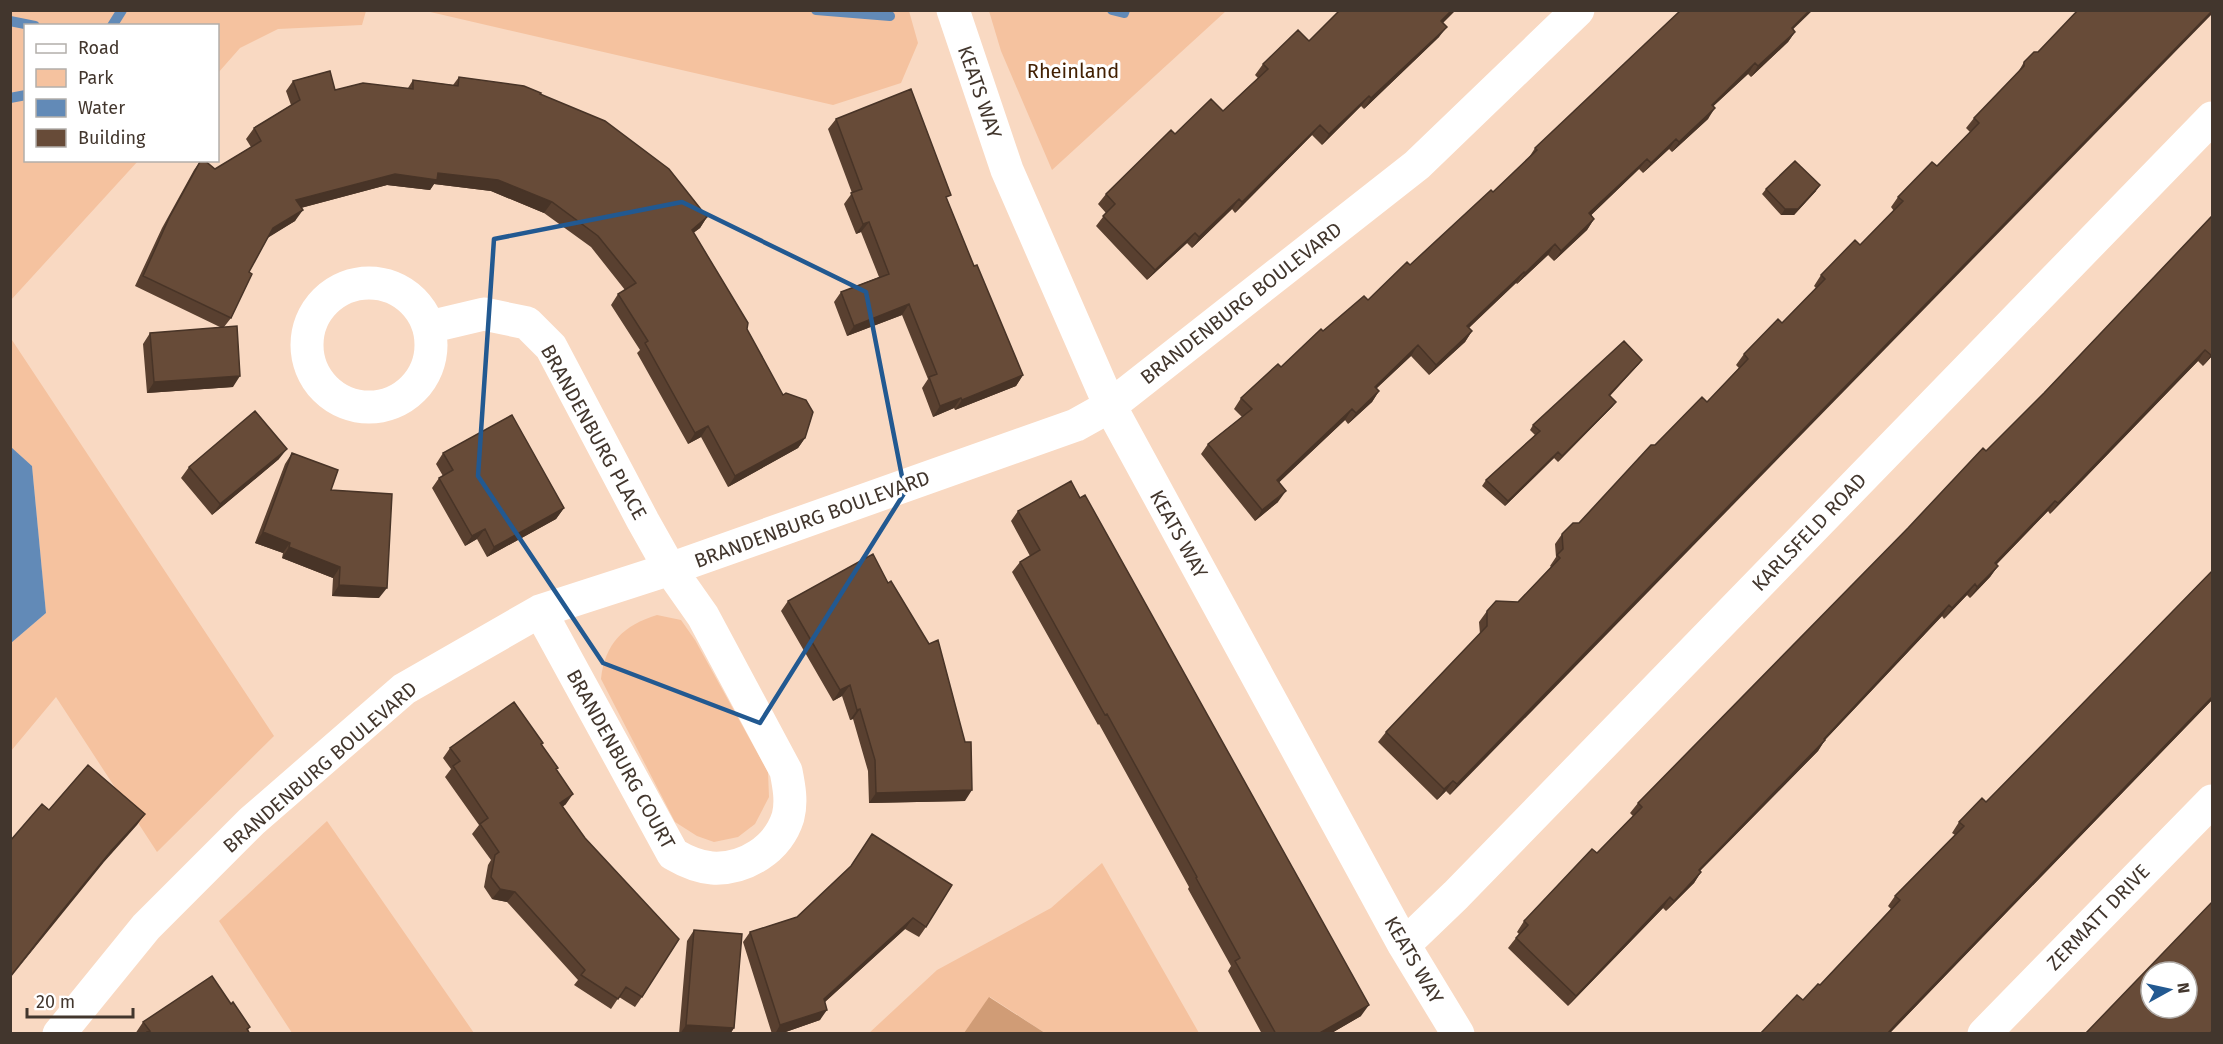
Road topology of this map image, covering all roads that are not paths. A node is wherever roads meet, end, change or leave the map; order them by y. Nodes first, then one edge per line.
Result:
1 (953, 10) edge
2 (1578, 10) edge
3 (2212, 118) edge
4 (429, 327) dead end
5 (1110, 406) junction
6 (670, 569) junction
7 (540, 611) junction
8 (2212, 801) edge
9 (1404, 945) junction
10 (59, 1034) edge
11 (1458, 1034) edge
12 (1984, 1034) edge

1 - 5 street, KEATS WAY
2 - 5 street, BRANDENBURG BOULEVARD
3 - 9 street, KARLSFELD ROAD
4 - 6 street, BRANDENBURG PLACE
5 - 6 street, BRANDENBURG BOULEVARD
5 - 9 street, KEATS WAY
6 - 7 street, BRANDENBURG BOULEVARD
6 - 7 street, BRANDENBURG COURT
7 - 10 street, BRANDENBURG BOULEVARD
8 - 12 street, ZERMATT DRIVE
9 - 11 street, KEATS WAY

